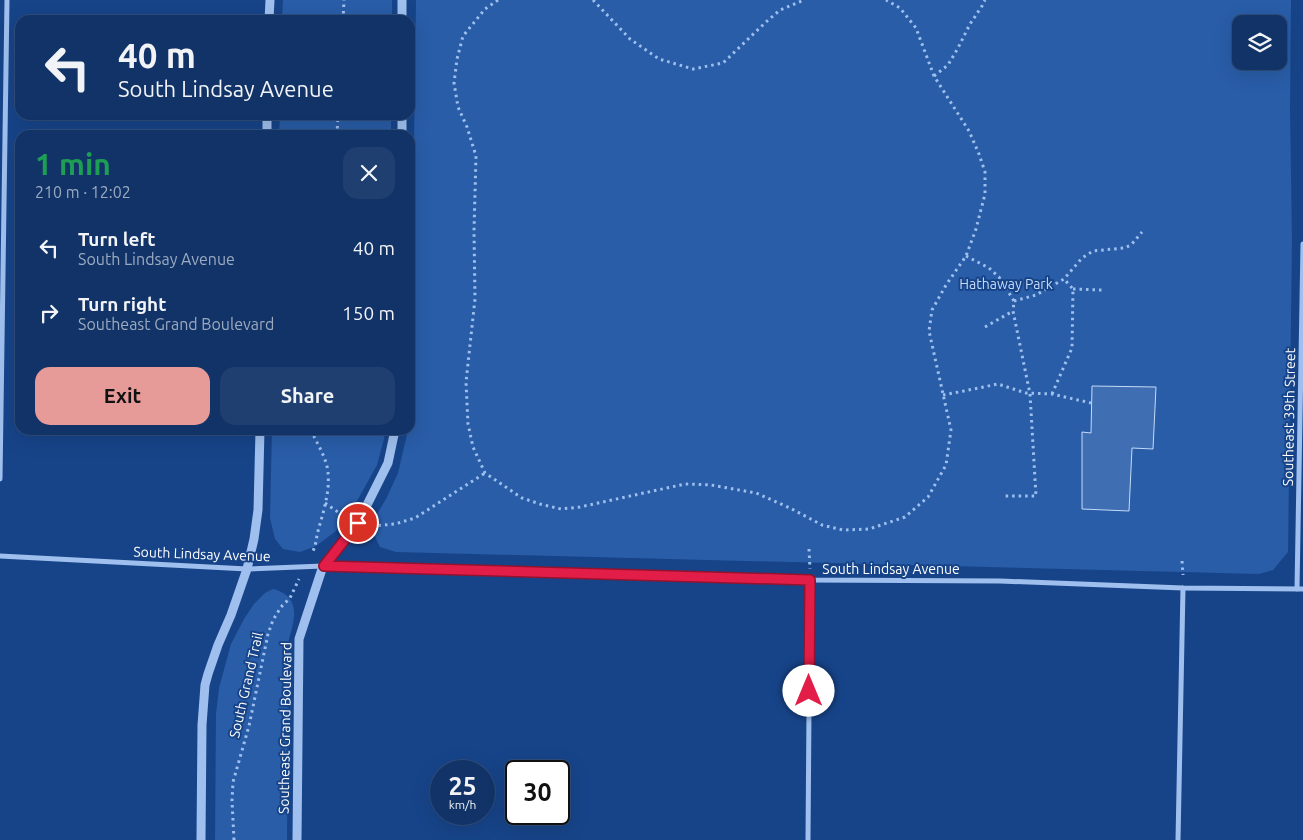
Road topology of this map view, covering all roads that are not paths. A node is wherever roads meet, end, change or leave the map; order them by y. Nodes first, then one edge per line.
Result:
1 (7, 0) edge
2 (270, 0) edge
3 (402, 0) edge
4 (269, 15) edge
5 (402, 15) edge
6 (1303, 244) edge
7 (260, 435) edge
8 (394, 435) edge
9 (0, 480) edge
10 (0, 556) edge
11 (324, 566) junction
12 (246, 569) junction
13 (810, 580) junction
14 (1182, 588) junction
15 (1300, 589) edge
16 (201, 840) edge
17 (297, 840) edge
18 (808, 840) edge
19 (1178, 840) edge

1 - 9 street
2 - 4 street
3 - 5 street
6 - 15 street, Southeast 39th Street
7 - 12 street
8 - 11 street, Southeast Grand Boulevard
10 - 12 street, South Lindsay Avenue
11 - 12 street, South Lindsay Avenue
11 - 13 street, South Lindsay Avenue
11 - 17 street, Southeast Grand Boulevard
12 - 16 street
13 - 14 street, South Lindsay Avenue
13 - 18 street
14 - 15 street, South Lindsay Avenue
14 - 19 street

